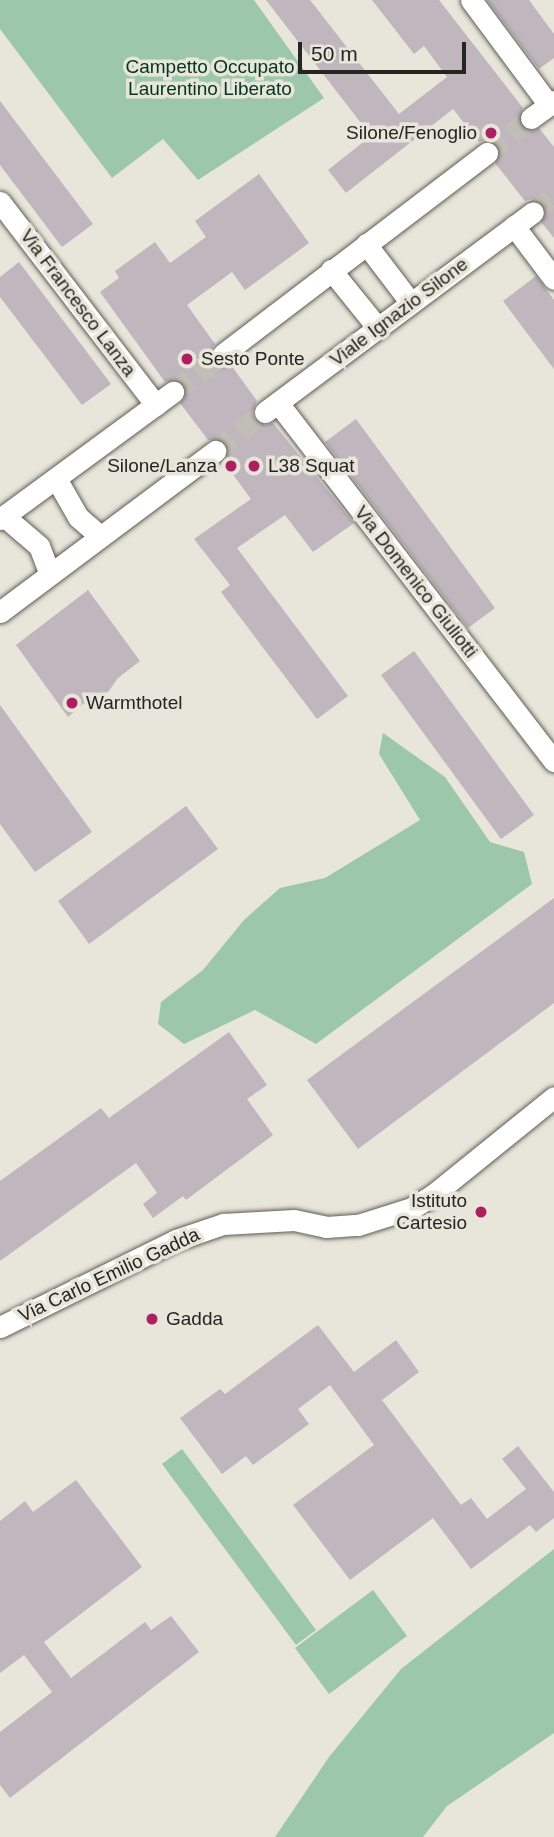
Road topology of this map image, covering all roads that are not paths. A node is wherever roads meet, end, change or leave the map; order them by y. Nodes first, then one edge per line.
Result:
1 (471, 0) edge
2 (552, 103) edge
3 (531, 118) tunnel mouth
4 (487, 153) tunnel mouth
5 (0, 202) edge
6 (533, 212) tunnel mouth
7 (514, 226) junction
8 (366, 244) junction
9 (331, 270) junction
10 (554, 279) edge
11 (411, 303) junction
12 (378, 328) junction
13 (223, 354) tunnel mouth
14 (272, 408) joint
15 (215, 451) tunnel mouth
16 (57, 480) junction
17 (2, 518) edge
18 (100, 536) junction
19 (51, 574) junction
20 (0, 612) edge
21 (554, 761) edge
22 (554, 1097) edge
23 (0, 1327) edge

1 - 2 street
2 - 3 street
4 - 8 street
5 - 16 street, Via Francesco Lanza
6 - 7 street, Viale Ignazio Silone
7 - 10 street
7 - 11 street, Viale Ignazio Silone
8 - 9 street
8 - 11 street
9 - 12 street
9 - 13 street
11 - 12 street, Viale Ignazio Silone
12 - 14 street, Viale Ignazio Silone
14 - 21 street, Via Domenico Giuliotti
15 - 18 street
16 - 17 street
16 - 18 street
17 - 19 street
18 - 19 street
19 - 20 street
22 - 23 street, Via Carlo Emilio Gadda

